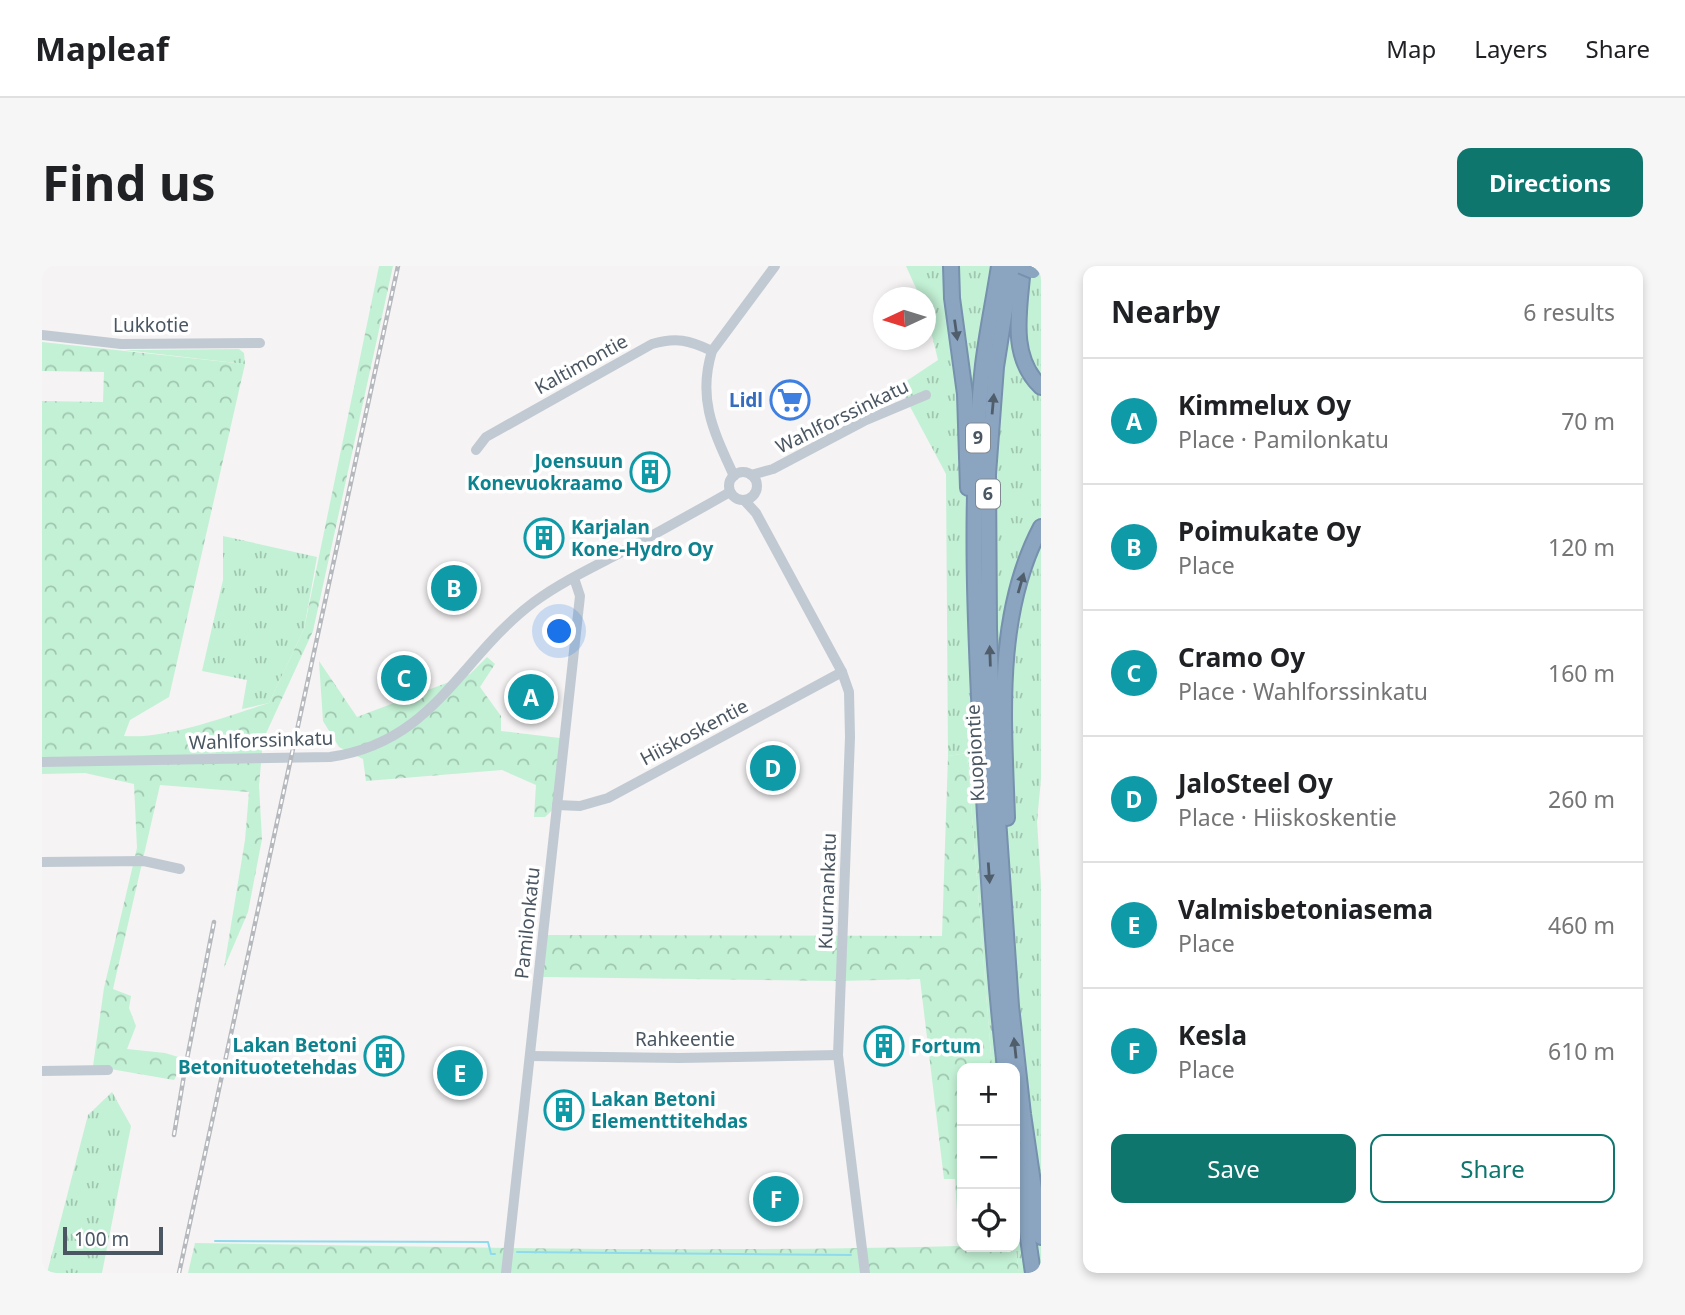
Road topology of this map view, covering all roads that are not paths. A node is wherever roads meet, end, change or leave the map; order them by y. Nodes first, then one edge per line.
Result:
1 (775, 266) edge
2 (951, 266) edge
3 (999, 266) edge
4 (1012, 266) edge
5 (1030, 269) edge
6 (42, 335) edge
7 (260, 343) dead end
8 (712, 351) junction
9 (1041, 387) edge
10 (926, 395) dead end
11 (476, 450) dead end
12 (773, 470) junction
13 (751, 475) junction
14 (734, 476) junction
15 (756, 490) junction
16 (730, 492) junction
17 (744, 500) junction
18 (1041, 527) edge
19 (765, 529) junction
20 (574, 578) junction
21 (975, 612) junction
22 (842, 672) junction
23 (42, 762) edge
24 (557, 805) junction
25 (42, 862) edge
26 (180, 869) dead end
27 (1004, 904) junction
28 (838, 1055) junction
29 (531, 1056) junction
30 (1004, 1063) edge
31 (108, 1070) dead end
32 (42, 1071) edge
33 (1020, 1183) edge
34 (1041, 1237) edge
35 (1032, 1266) edge
36 (506, 1273) edge
37 (864, 1273) edge

1 - 8 street
2 -> 21 highway
3 - 21 highway, Kuopiontie / 9
27 -> 4 highway, Kuopiontie / 6
5 - 9 highway
6 - 7 street, Lukkotie
8 - 11 street, Kaltimontie
8 - 14 street
10 - 12 street, Wahlforssinkatu
12 - 13 street, Wahlforssinkatu
12 - 15 street, Wahlforssinkatu
13 - 14 street
13 - 15 street
14 - 16 street
15 - 17 street
15 - 19 street, Kuurnankatu
16 - 17 street
16 - 20 street, Wahlforssinkatu
17 - 19 street, Kuurnankatu
27 -> 18 highway
19 - 22 street, Kuurnankatu
20 - 23 street, Wahlforssinkatu
20 - 24 street, Pamilonkatu
21 -> 30 highway, Kuopiontie / 9
22 - 24 street, Hiiskoskentie
22 - 28 street, Kuurnankatu
24 - 29 street, Pamilonkatu
25 - 26 street
34 -> 27 highway, Kuopiontie
28 - 29 street, Rahkeentie
28 - 37 street, Kuurnankatu
29 - 36 street, Pamilonkatu
31 - 32 street
33 - 35 highway

